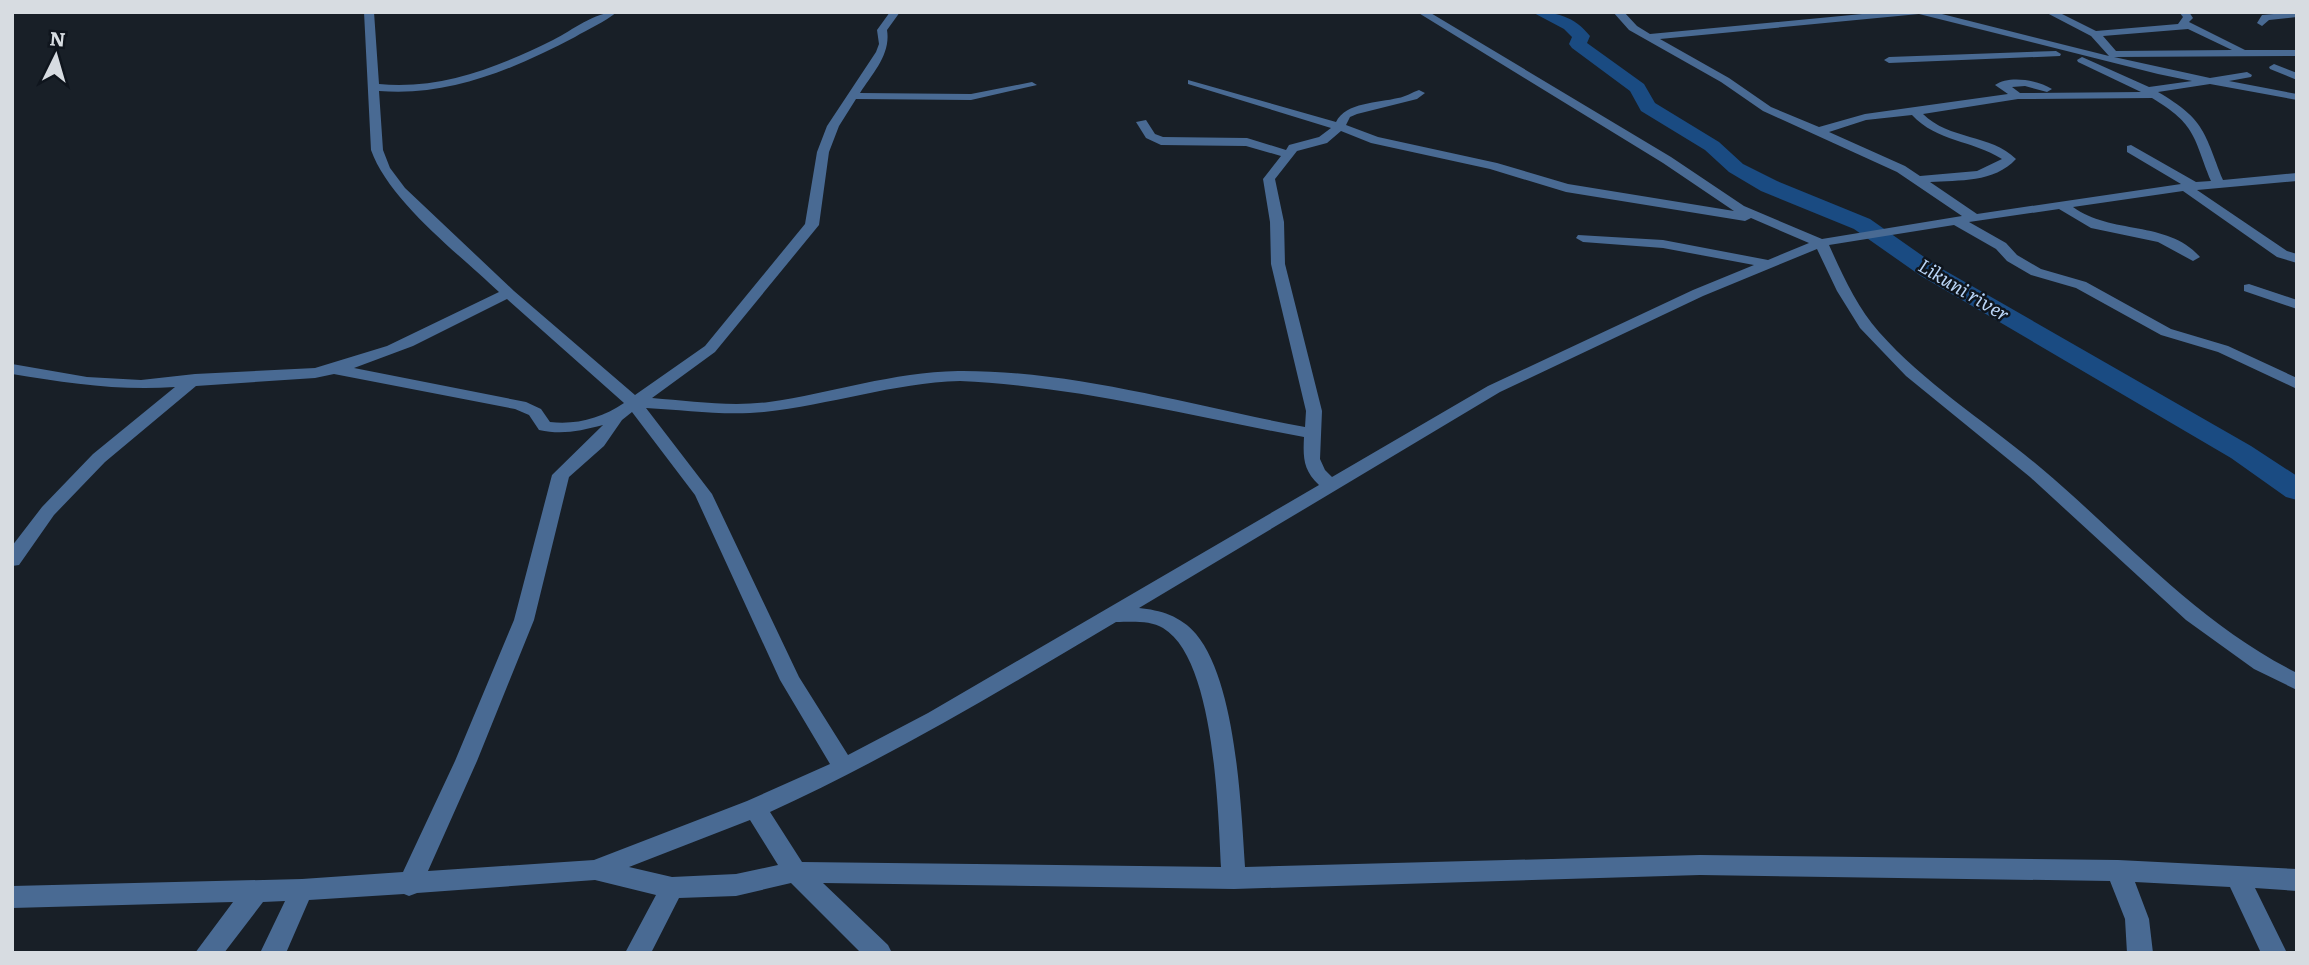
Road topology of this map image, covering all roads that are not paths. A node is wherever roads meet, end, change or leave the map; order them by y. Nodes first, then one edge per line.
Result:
1 (369, 12) edge
2 (612, 12) edge
3 (895, 12) edge
4 (1422, 12) edge
5 (1618, 12) edge
6 (1919, 12) edge
7 (2050, 12) edge
8 (2184, 12) edge
9 (2297, 14) edge
10 (2262, 23) dead end
11 (2188, 26) junction
12 (2095, 34) junction
13 (1647, 37) junction
14 (2243, 51) junction
15 (2068, 52) junction
16 (2297, 53) edge
17 (2108, 55) junction
18 (1889, 60) dead end
19 (2274, 67) dead end
20 (2246, 75) dead end
21 (2297, 77) edge
22 (1192, 82) dead end
23 (2216, 82) junction
24 (1032, 85) dead end
25 (372, 87) junction
26 (1419, 93) dead end
27 (2149, 93) junction
28 (2060, 95) junction
29 (855, 96) junction
30 (2018, 96) junction
31 (2297, 97) edge
32 (1915, 113) junction
33 (1142, 122) dead end
34 (1339, 127) junction
35 (1818, 131) junction
36 (2131, 149) dead end
37 (1288, 154) junction
38 (2297, 178) edge
39 (1920, 180) junction
40 (2218, 183) junction
41 (2189, 187) junction
42 (2063, 206) junction
43 (1755, 218) junction
44 (1976, 219) junction
45 (1959, 222) junction
46 (1583, 238) dead end
47 (1821, 243) junction
48 (2193, 257) dead end
49 (2297, 260) edge
50 (1770, 264) junction
51 (2249, 288) dead end
52 (509, 294) junction
53 (2297, 305) edge
54 (12, 369) edge
55 (338, 370) junction
56 (195, 379) junction
57 (2297, 384) edge
58 (633, 402) junction
59 (615, 417) junction
60 (1312, 433) junction
61 (1332, 487) junction
62 (12, 560) edge
63 (1113, 615) junction
64 (2297, 682) edge
65 (844, 768) junction
66 (755, 808) junction
67 (595, 870) junction
68 (2118, 871) junction
69 (795, 872) junction
70 (1234, 878) junction
71 (2238, 879) junction
72 (2297, 880) edge
73 (409, 885) junction
74 (672, 888) junction
75 (302, 890) junction
76 (257, 891) junction
77 (12, 897) edge
78 (208, 953) edge
79 (273, 953) edge
80 (638, 953) edge
81 (879, 953) edge
82 (2140, 953) edge
83 (2274, 953) edge

1 - 25 street
2 - 25 street
3 - 29 street
4 - 43 street
5 - 13 street
6 - 13 street
6 - 15 street
7 - 12 street
8 - 11 street
9 - 10 street
11 - 12 street
11 - 14 street
12 - 17 street
13 - 35 street
14 - 16 street
14 - 17 street
15 - 17 street
15 - 18 street
15 - 27 street
17 - 23 street
19 - 21 street
20 - 23 street
22 - 34 street
23 - 27 street
23 - 31 street
24 - 29 street
25 - 52 street
26 - 34 street
27 - 28 street
27 - 40 street
28 - 30 street
28 - 30 street
29 - 58 street
30 - 32 street
32 - 35 street
32 - 39 street
33 - 37 street
34 - 37 street
34 - 43 street
35 - 39 street
36 - 41 street
37 - 60 street
38 - 40 street
39 - 44 street
40 - 41 street
41 - 42 street
41 - 49 street
42 - 44 street
42 - 48 street
43 - 47 street
44 - 45 street
45 - 47 street
45 - 57 street
46 - 50 street
47 - 50 street
47 - 64 street
50 - 61 street
51 - 53 street
52 - 55 street
52 - 58 street
54 - 56 street
55 - 56 street
55 - 59 street
56 - 62 street
58 - 59 street
58 - 60 street
58 - 65 street
59 - 73 street
60 - 61 street
61 - 63 street
63 - 65 street
63 - 70 street
65 - 66 street
66 - 67 street
66 - 69 street
67 - 73 street
67 - 74 street
68 - 70 street
68 - 71 street
68 - 82 street
69 - 70 street
69 - 74 street
69 - 81 street
71 - 72 street
71 - 83 street
73 - 75 street
74 - 80 street
75 - 76 street
75 - 79 street
76 - 77 street
76 - 78 street

